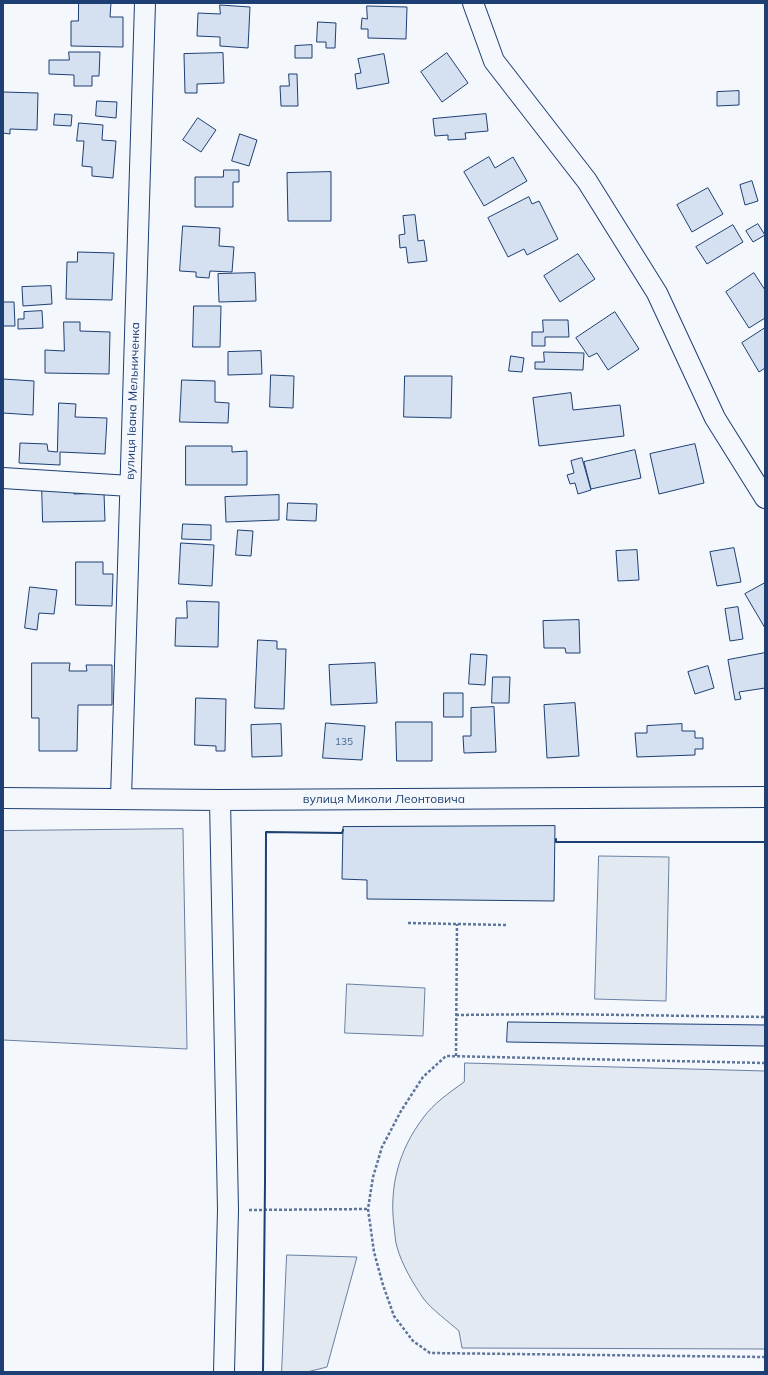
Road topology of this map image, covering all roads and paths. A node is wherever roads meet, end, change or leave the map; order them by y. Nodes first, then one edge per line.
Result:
1 (145, 3) edge
2 (473, 3) edge
3 (3, 478) edge
4 (130, 486) junction
5 (765, 498) edge
6 (765, 797) edge
7 (3, 798) edge
8 (121, 798) junction
9 (220, 800) junction
10 (408, 923) dead end
11 (457, 924) junction
12 (506, 925) dead end
13 (456, 1014) junction
14 (765, 1016) edge
15 (456, 1056) junction
16 (765, 1063) edge
17 (368, 1209) junction
18 (228, 1210) junction
19 (765, 1357) edge
20 (224, 1372) edge

1 - 4 street, вулиця Івана Мельниченка
2 - 5 street
3 - 4 street
4 - 8 street, вулиця Івана Мельниченка
6 - 9 street, вулиця Миколи Леонтовича
7 - 8 street, вулиця Миколи Леонтовича
8 - 9 street, вулиця Миколи Леонтовича
9 - 18 street
10 - 11 path
11 - 12 path
11 - 13 path
13 - 14 path
13 - 15 path
15 - 16 path
15 - 17 path
17 - 18 path
17 - 19 path
18 - 20 street

